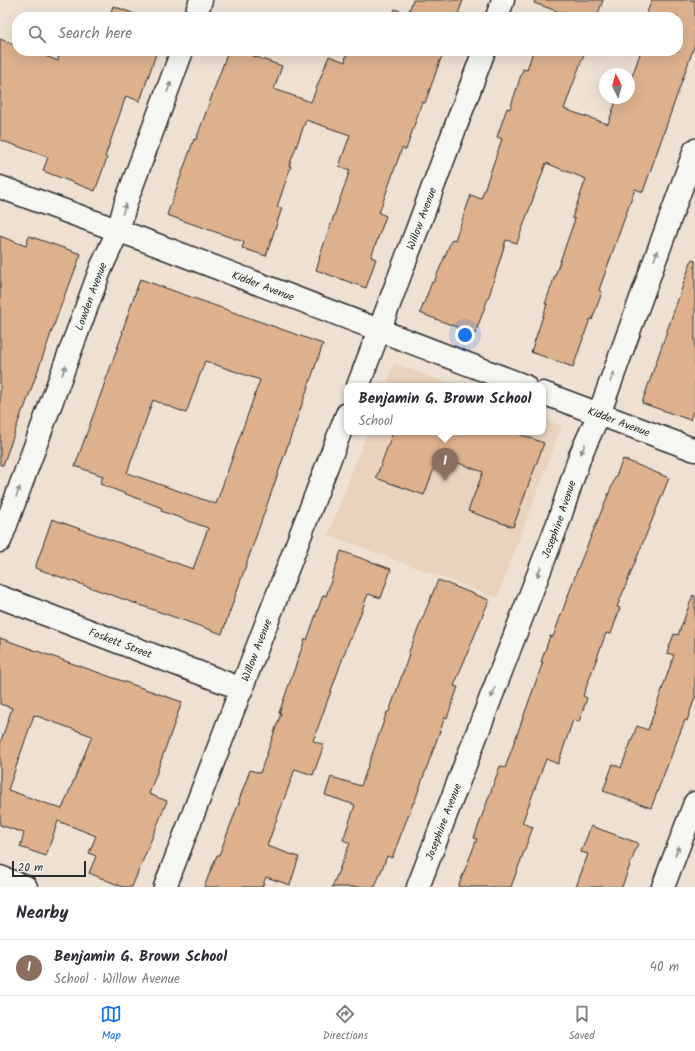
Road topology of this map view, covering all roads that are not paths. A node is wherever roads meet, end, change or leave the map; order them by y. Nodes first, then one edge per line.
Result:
1 (201, 0) edge
2 (503, 0) edge
3 (197, 12) edge
4 (498, 12) edge
5 (180, 56) edge
6 (482, 56) edge
7 (695, 150) edge
8 (0, 187) edge
9 (118, 231) junction
10 (379, 330) junction
11 (359, 383) edge
12 (517, 383) edge
13 (546, 394) edge
14 (599, 414) junction
15 (344, 422) edge
16 (695, 450) edge
17 (0, 542) edge
18 (0, 597) edge
19 (242, 689) junction
20 (695, 803) edge
21 (0, 877) edge
22 (26, 887) edge
23 (165, 887) edge
24 (418, 887) edge
25 (663, 887) edge

1 - 3 street
2 - 4 street
9 -> 5 street, Lowden Avenue
6 - 10 street, Willow Avenue
14 -> 7 street, Josephine Avenue
8 - 9 street, Kidder Avenue
9 - 10 street, Kidder Avenue
17 -> 9 street, Lowden Avenue
10 - 11 street, Willow Avenue
10 - 12 street, Kidder Avenue
13 - 14 street, Kidder Avenue
14 - 16 street, Kidder Avenue
14 -> 24 street, Josephine Avenue
15 - 19 street, Willow Avenue
18 - 19 street, Foskett Street
19 - 23 street, Willow Avenue
25 -> 20 street
21 - 22 street

